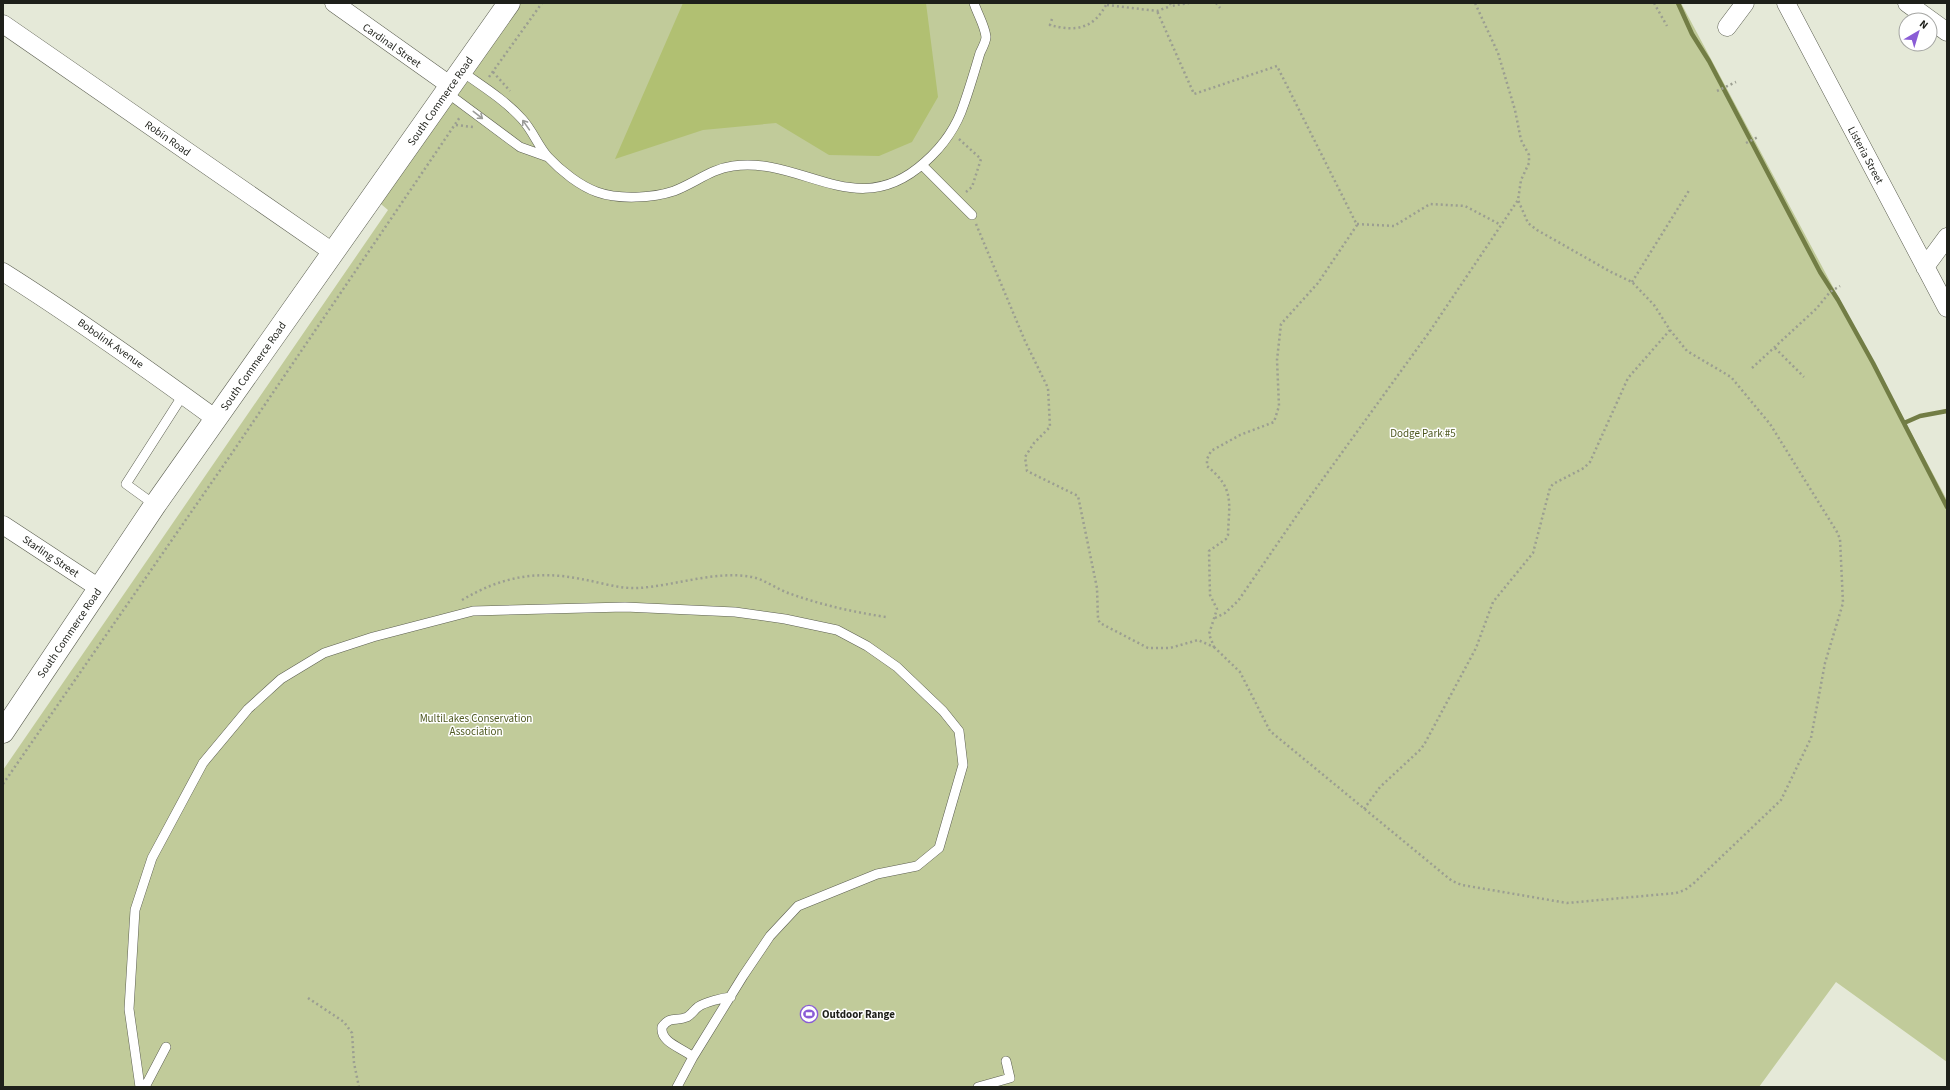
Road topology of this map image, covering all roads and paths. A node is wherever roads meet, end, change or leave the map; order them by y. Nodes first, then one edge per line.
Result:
1 (334, 3) edge
2 (509, 3) edge
3 (542, 3) edge
4 (974, 3) edge
5 (1189, 3) edge
6 (1216, 3) edge
7 (1475, 3) edge
8 (1654, 3) edge
9 (1745, 3) edge
10 (1786, 3) edge
11 (1907, 3) edge
12 (1107, 4) edge
13 (1171, 4) edge
14 (1220, 8) dead end
15 (1157, 11) junction
16 (1052, 18) dead end
17 (3, 24) edge
18 (1667, 26) dead end
19 (1727, 27) dead end
20 (1947, 32) edge
21 (490, 75) dead end
22 (1736, 82) dead end
23 (453, 83) junction
24 (1717, 91) dead end
25 (460, 117) dead end
26 (951, 132) junction
27 (1758, 137) dead end
28 (1746, 142) dead end
29 (548, 157) junction
30 (922, 165) junction
31 (1690, 190) dead end
32 (956, 199) junction
33 (1518, 200) junction
34 (972, 215) joint
35 (1357, 224) junction
36 (1501, 225) junction
37 (1947, 237) edge
38 (334, 253) junction
39 (1925, 268) junction
40 (3, 272) edge
41 (1632, 282) junction
42 (1840, 286) dead end
43 (1947, 308) edge
44 (1670, 330) junction
45 (1775, 348) junction
46 (1752, 368) dead end
47 (1804, 376) dead end
48 (183, 395) junction
49 (216, 419) junction
50 (155, 505) junction
51 (3, 525) edge
52 (99, 588) junction
53 (462, 601) dead end
54 (886, 617) dead end
55 (1215, 618) junction
56 (1214, 647) junction
57 (3, 732) edge
58 (3, 784) edge
59 (1364, 809) junction
60 (730, 997) junction
61 (308, 998) dead end
62 (166, 1047) dead end
63 (693, 1057) junction
64 (1006, 1061) dead end
65 (140, 1087) edge
66 (145, 1087) edge
67 (359, 1087) edge
68 (678, 1087) edge
69 (978, 1087) edge

1 - 23 street, Cardinal Street
2 - 23 street, South Commerce Road
3 - 21 path
4 - 26 lane
5 - 13 path
6 - 14 path
7 - 33 path
8 - 18 path
9 - 19 street
10 - 39 street, Listeria Street
11 - 20 street
12 - 15 path
12 - 16 path
13 - 15 path
15 - 35 path
17 - 38 street, Robin Road
22 - 24 path
23 -> 29 lane
29 -> 23 lane
23 - 38 street, South Commerce Road
25 - 58 path
26 - 30 lane
26 - 32 path
27 - 28 path
29 - 30 lane
30 - 32 lane
31 - 41 path
32 - 34 lane
33 - 36 path
33 - 41 path
34 - 56 path
35 - 36 path
35 - 55 path
36 - 55 path
37 - 39 street
38 - 49 street, South Commerce Road
39 - 43 street, Listeria Street
40 - 48 street, Bobolink Avenue
41 - 44 path
42 - 45 path
44 - 59 path
44 - 59 path
45 - 46 path
45 - 47 path
48 - 49 street, Bobolink Avenue
48 - 50 lane
49 - 50 street, South Commerce Road
50 - 52 street, South Commerce Road
51 - 52 street, Starling Street
52 - 57 street, South Commerce Road
53 - 54 path
55 - 56 path
56 - 59 path
60 - 63 lane
60 - 63 lane
60 - 65 lane
61 - 67 path
62 - 66 lane
63 - 68 lane
64 - 69 lane

